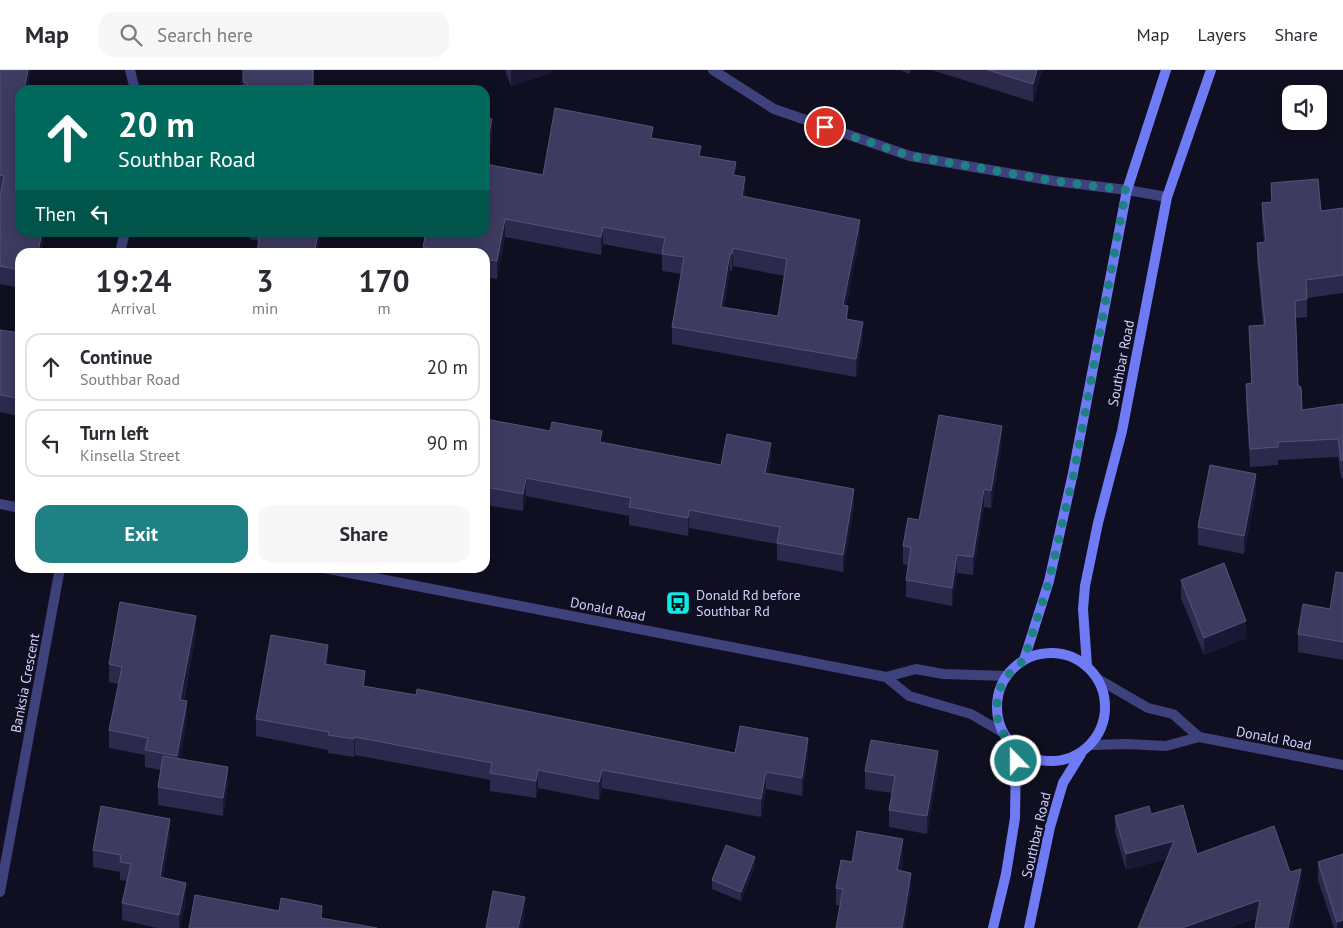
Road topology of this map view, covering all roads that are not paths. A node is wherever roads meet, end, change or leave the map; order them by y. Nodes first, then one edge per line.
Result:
1 (130, 70) edge
2 (713, 70) edge
3 (1166, 70) edge
4 (1211, 70) edge
5 (134, 85) edge
6 (1126, 190) junction
7 (1167, 197) junction
8 (0, 504) edge
9 (15, 507) edge
10 (59, 573) edge
11 (350, 573) edge
12 (1024, 660) junction
13 (1087, 666) junction
14 (1007, 676) junction
15 (886, 677) junction
16 (1098, 679) junction
17 (1002, 732) junction
18 (1199, 737) junction
19 (1091, 745) junction
20 (1016, 749) junction
21 (1082, 753) junction
22 (1343, 766) edge
23 (0, 892) edge
24 (993, 928) edge
25 (1029, 928) edge

1 - 5 street
2 - 6 street
3 - 6 main road, Southbar Road
4 - 7 main road, Southbar Road
6 - 7 street
6 - 12 main road, Southbar Road
7 - 13 main road, Southbar Road
8 - 9 street
10 - 23 street, Banksia Crescent
11 - 15 street, Donald Road
12 - 13 main road
12 - 14 main road
13 - 16 main road
14 - 15 street, Donald Road
14 - 17 main road
15 - 17 street, Donald Road
16 - 18 street
16 - 19 main road
17 - 20 main road
18 - 19 street, Donald Road
18 - 22 street, Donald Road
19 - 21 main road
20 - 21 main road
20 - 24 main road, Southbar Road
21 - 25 main road, Southbar Road

